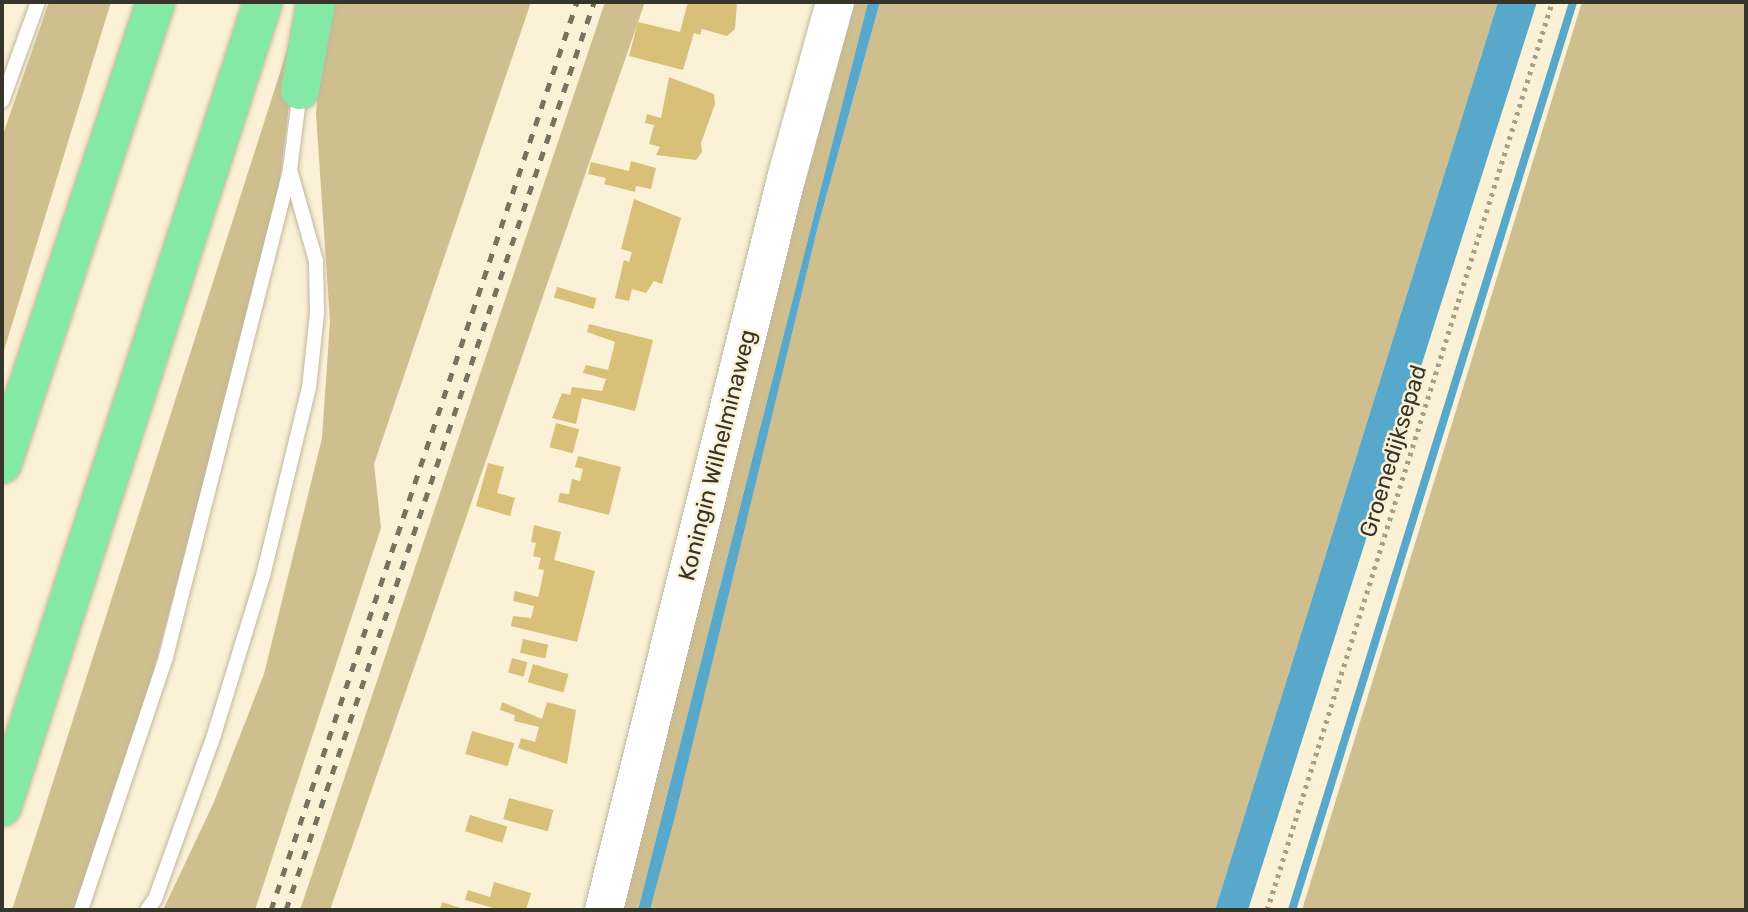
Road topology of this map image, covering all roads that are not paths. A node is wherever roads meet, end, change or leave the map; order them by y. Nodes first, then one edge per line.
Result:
1 (38, 2) edge
2 (156, 2) edge
3 (263, 2) edge
4 (316, 2) edge
5 (835, 2) edge
6 (300, 90) joint
7 (2, 101) edge
8 (290, 170) junction
9 (2, 464) edge
10 (2, 807) edge
11 (81, 910) edge
12 (147, 910) edge
13 (604, 910) edge

1 - 7 lane
2 - 9 highway
3 - 10 highway
4 - 6 highway
5 - 13 main road, Koningin Wilhelminaweg
6 - 8 lane
8 - 11 lane
8 - 12 lane

